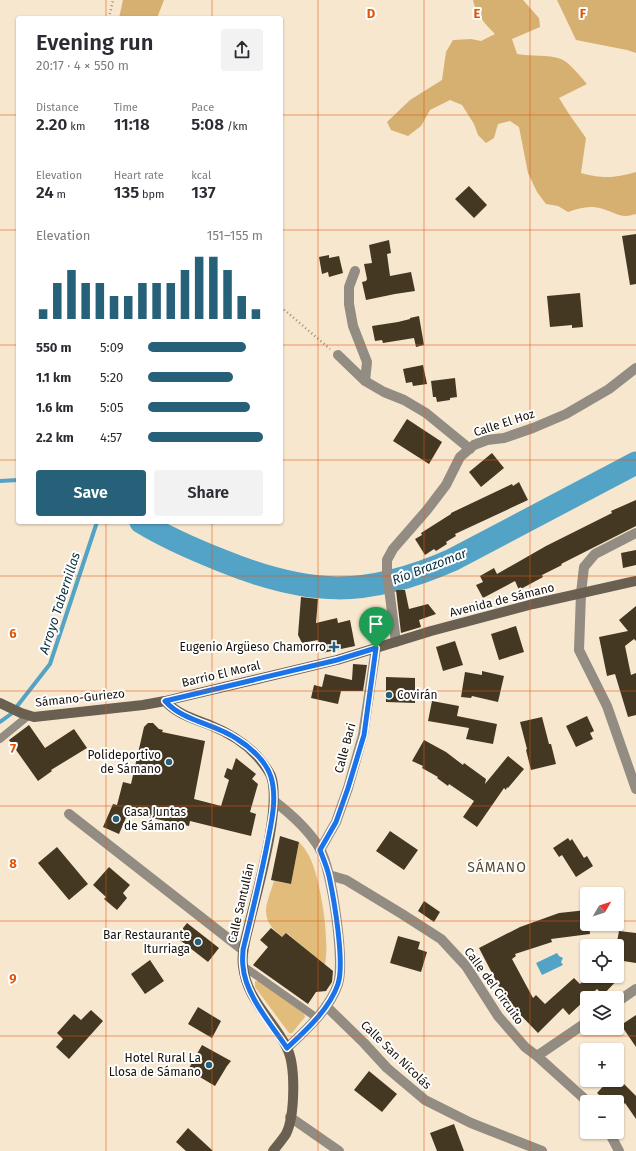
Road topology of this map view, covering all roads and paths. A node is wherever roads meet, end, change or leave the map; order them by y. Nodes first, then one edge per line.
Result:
1 (113, 0) edge
2 (109, 16) edge
3 (355, 270) dead end
4 (283, 309) edge
5 (338, 355) joint
6 (636, 368) edge
7 (366, 381) junction
8 (470, 449) junction
9 (636, 533) edge
10 (636, 581) edge
11 (581, 594) junction
12 (396, 642) junction
13 (376, 648) junction
14 (165, 701) junction
15 (3, 705) edge
16 (24, 715) junction
17 (0, 739) edge
18 (636, 788) edge
19 (274, 801) junction
20 (69, 814) dead end
21 (320, 850) junction
22 (329, 874) junction
23 (243, 950) junction
24 (242, 966) junction
25 (636, 989) edge
26 (624, 997) edge
27 (326, 1006) junction
28 (317, 1018) junction
29 (580, 1027) edge
30 (287, 1048) junction
31 (537, 1056) junction
32 (580, 1095) edge
33 (290, 1117) junction
34 (613, 1139) edge
35 (273, 1151) edge
36 (339, 1151) edge
37 (542, 1151) edge
38 (619, 1151) edge

1 - 2 path
3 - 7 street
4 - 5 path
5 - 7 street
6 - 8 street, Calle El Hoz
7 - 8 street
8 - 12 street, Calle El Hoz
9 - 11 street
10 - 11 street, Avenida de Sámano
11 - 12 street, Avenida de Sámano
11 - 18 street
12 - 13 street, Avenida de Sámano
13 - 14 street, Barrio El Moral
13 - 21 street, Calle Bari
14 - 16 street, Sámano-Guriezo
14 - 19 street, Calle Santullán
15 - 16 street, Sámano-Guriezo
16 - 17 lane
19 - 21 street
19 - 23 street, Calle Santullán
20 - 23 street
21 - 22 street
22 - 27 street
22 - 31 street, Calle del Circuito
23 - 24 street, Calle Santullán
24 - 28 lane
24 - 30 street, Calle Santullán
25 - 26 street
27 - 28 street
27 - 37 street, Calle San Nicolás
28 - 30 street
29 - 31 street
30 - 33 street, Calle Santullán
31 - 32 street, Calle del Circuito
33 - 35 street, Calle Santullán
33 - 36 street
34 - 38 street

